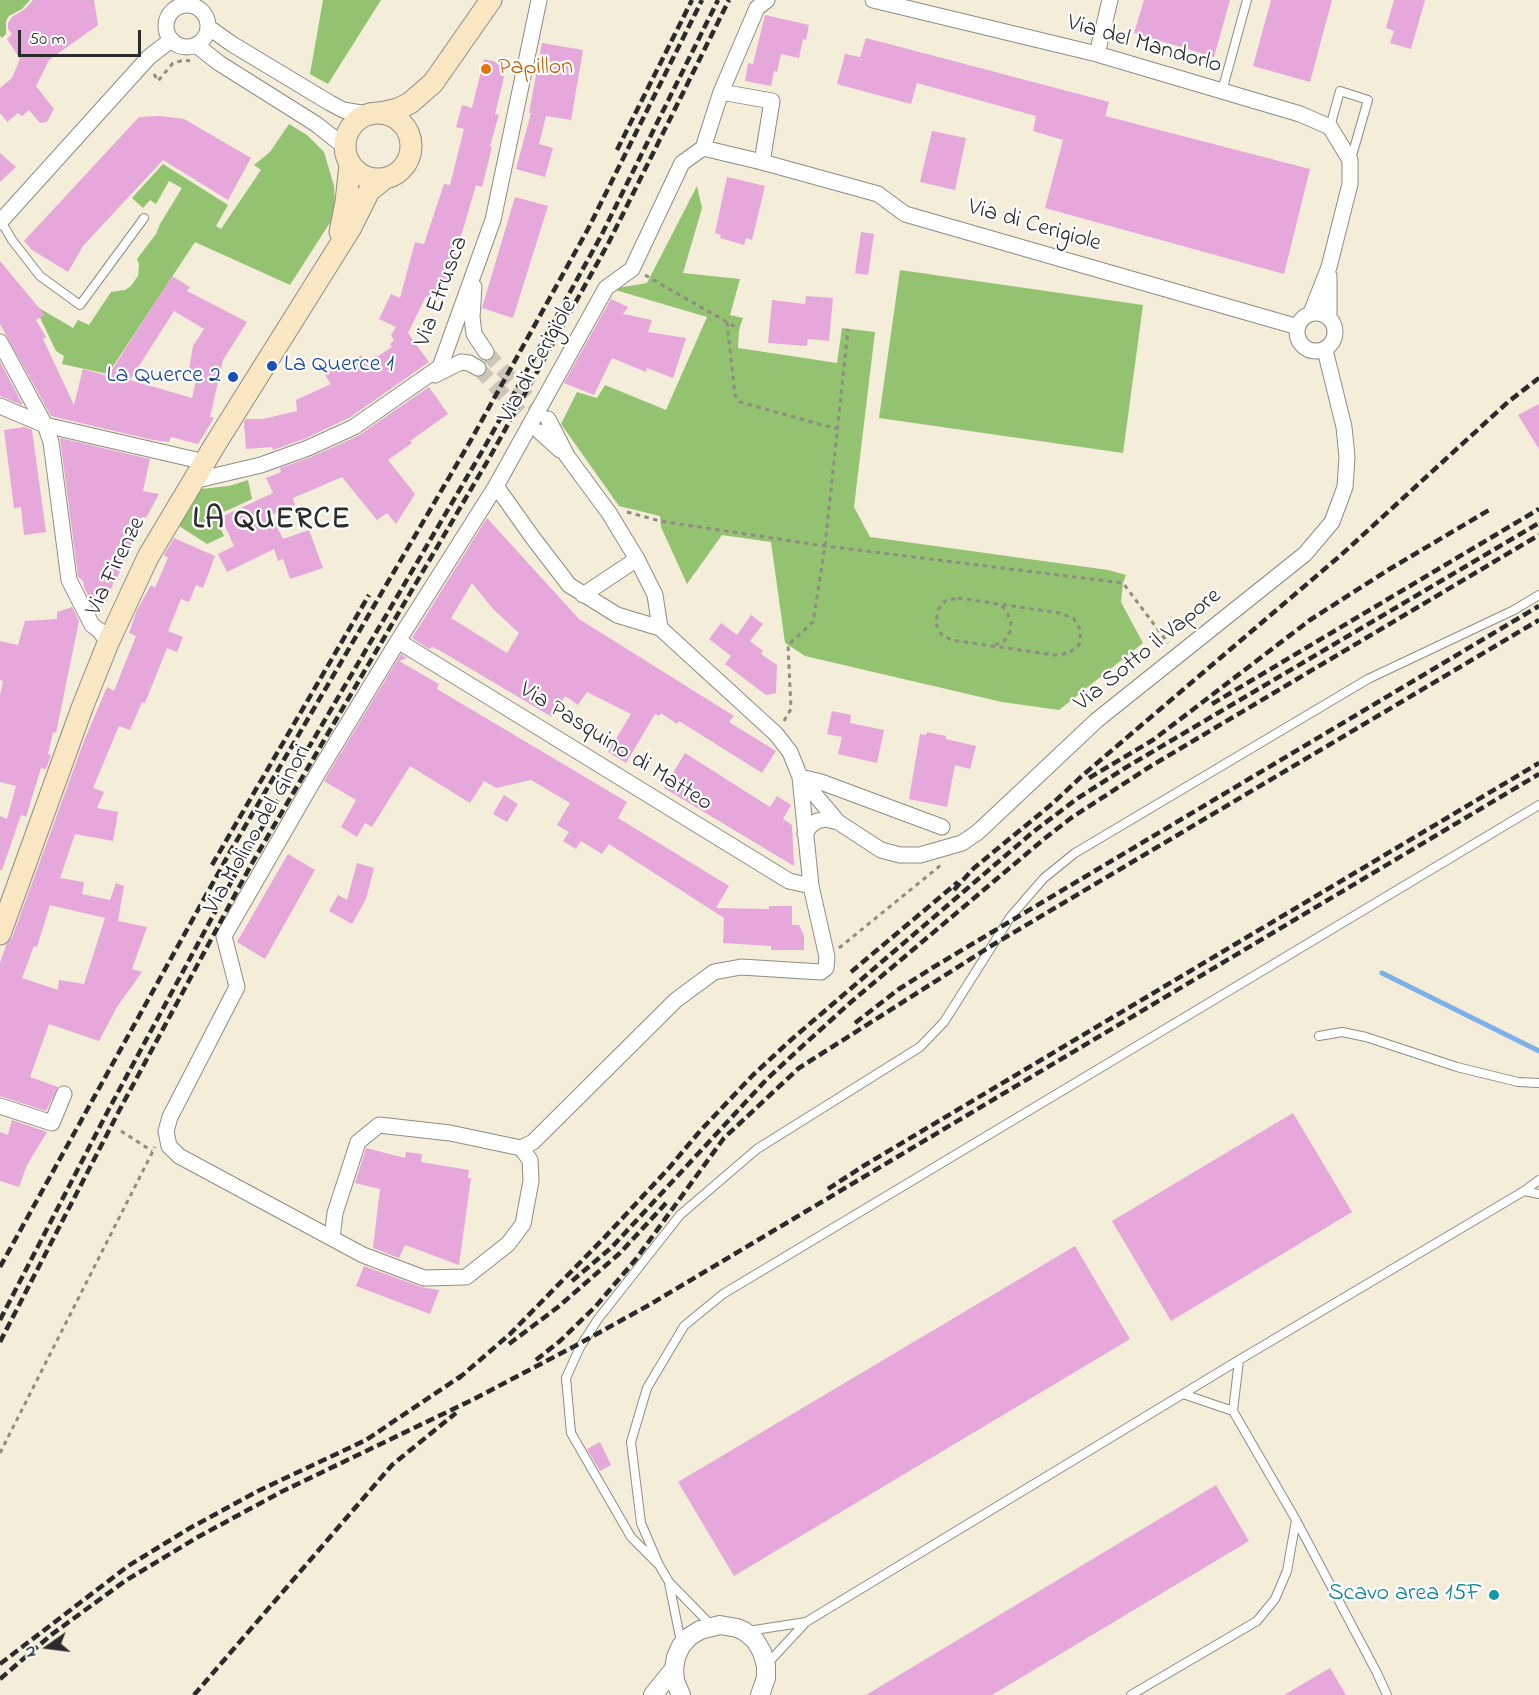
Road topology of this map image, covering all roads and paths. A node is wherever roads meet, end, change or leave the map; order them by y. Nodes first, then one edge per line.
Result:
1 (491, 0) edge
2 (539, 0) edge
3 (767, 0) edge
4 (873, 0) edge
5 (1110, 0) edge
6 (1247, 0) edge
7 (190, 3) edge
8 (172, 5) edge
9 (208, 27) junction
10 (171, 40) junction
11 (196, 45) junction
12 (1097, 54) junction
13 (433, 83) junction
14 (1222, 91) junction
15 (721, 92) junction
16 (373, 114) junction
17 (1330, 127) junction
18 (703, 148) junction
19 (410, 151) junction
20 (347, 156) junction
21 (1350, 160) junction
22 (762, 162) junction
23 (384, 178) junction
24 (144, 218) dead end
25 (0, 221) edge
26 (336, 250) junction
27 (478, 262) junction
28 (1329, 267) junction
29 (632, 269) junction
30 (1311, 313) junction
31 (1333, 319) junction
32 (727, 322) junction
33 (1298, 327) junction
34 (739, 329) dead end
35 (848, 329) dead end
36 (0, 342) edge
37 (1330, 347) junction
38 (486, 352) tunnel mouth
39 (478, 368) tunnel mouth
40 (389, 404) junction
41 (0, 406) edge
42 (45, 425) junction
43 (544, 426) tunnel mouth
44 (837, 429) junction
45 (205, 462) junction
46 (194, 481) junction
47 (496, 486) junction
48 (626, 511) dead end
49 (825, 546) junction
50 (637, 559) junction
51 (583, 595) junction
52 (1539, 595) edge
53 (1000, 604) junction
54 (660, 628) junction
55 (398, 640) junction
56 (108, 643) junction
57 (994, 646) junction
58 (1171, 647) dead end
59 (776, 734) junction
60 (800, 777) junction
61 (1539, 805) edge
62 (838, 822) junction
63 (942, 828) dead end
64 (805, 834) junction
65 (946, 862) dead end
66 (811, 886) junction
67 (0, 934) edge
68 (828, 957) junction
69 (1319, 1036) dead end
70 (1539, 1083) edge
71 (64, 1094) dead end
72 (0, 1106) edge
73 (121, 1131) dead end
74 (166, 1131) junction
75 (521, 1148) junction
76 (152, 1151) junction
77 (1539, 1180) edge
78 (1524, 1191) junction
79 (1539, 1194) edge
80 (332, 1238) junction
81 (1239, 1360) junction
82 (1183, 1394) junction
83 (1233, 1411) junction
84 (0, 1453) edge
85 (1296, 1520) junction
86 (659, 1565) junction
87 (669, 1582) junction
88 (806, 1622) junction
89 (712, 1626) junction
90 (744, 1631) junction
91 (681, 1646) junction
92 (766, 1666) junction
93 (674, 1669) junction
94 (653, 1695) edge
95 (681, 1695) edge
96 (760, 1695) edge
97 (1131, 1695) edge
98 (1387, 1695) edge

1 - 13 main road, Via Firenze
2 - 27 street, Via Etrusca
3 - 15 street
4 - 12 street, Via del Mandorlo
5 - 12 street
6 - 14 lane
7 - 8 street
7 - 9 street
8 - 10 street
9 - 11 street
9 - 16 street
10 - 11 street
10 - 25 street
11 - 20 street
12 - 14 street, Via del Mandorlo
13 - 16 main road, Via Firenze
13 - 19 main road, Via Firenze
14 - 17 street, Via del Mandorlo
15 - 18 street
15 - 22 street
16 - 19 main road
16 - 20 main road, Via Firenze
17 - 21 street
17 - 21 lane
18 - 22 street, Via di Cerigiole
18 - 29 street, Via di Cerigiole
19 - 23 main road, Via Firenze
20 - 23 main road
20 - 26 main road, Via Firenze
21 - 28 street
22 - 33 street, Via di Cerigiole
23 - 26 main road, Via Firenze
24 - 25 lane
26 - 45 main road, Via Firenze
27 - 38 street
27 - 40 street, Via Etrusca
28 - 30 street
28 - 31 street
29 - 32 path
29 - 47 street, Via di Cerigiole
30 - 31 street
30 - 33 street
31 - 37 street
31 - 37 path
32 - 34 path
32 - 44 path
33 - 37 street
35 - 44 path
36 - 42 street
37 - 62 street, Via Sotto il Vapore
39 - 40 street
40 - 46 street, Via Etrusca
41 - 42 street
42 - 45 street
42 - 56 street
43 - 50 street
44 - 49 path
45 - 46 main road, Via Firenze
46 - 56 main road, Via Firenze
47 - 51 street
47 - 55 street, Via Molino del Ginori
48 - 49 path
49 - 58 path
49 - 59 path
50 - 51 street
50 - 54 street
51 - 54 street
52 - 86 lane
53 - 57 path
53 - 57 path
53 - 57 path
54 - 59 street
55 - 66 street, Via Pasquino di Matteo
55 - 74 street, Via Molino del Ginori
56 - 67 main road, Via Firenze
59 - 60 street
60 - 62 street, Via Sotto il Vapore
60 - 63 street
60 - 64 street
61 - 86 lane
62 - 64 street
64 - 66 street
65 - 68 path
66 - 68 street
68 - 75 street
69 - 70 lane
71 - 72 street
73 - 76 path
74 - 76 path
74 - 80 street
75 - 80 street
75 - 80 street
76 - 84 path
77 - 78 lane
78 - 79 lane
78 - 81 lane
81 - 82 lane
81 - 83 lane
82 - 83 lane
82 - 88 lane
83 - 85 lane
85 - 97 lane
85 - 98 lane
86 - 87 lane
87 - 89 lane
87 - 91 lane
88 - 90 lane
88 - 92 lane
89 - 90 street
89 - 91 street
90 - 92 street
91 - 93 street
92 - 96 street
93 - 94 street
93 - 95 street

